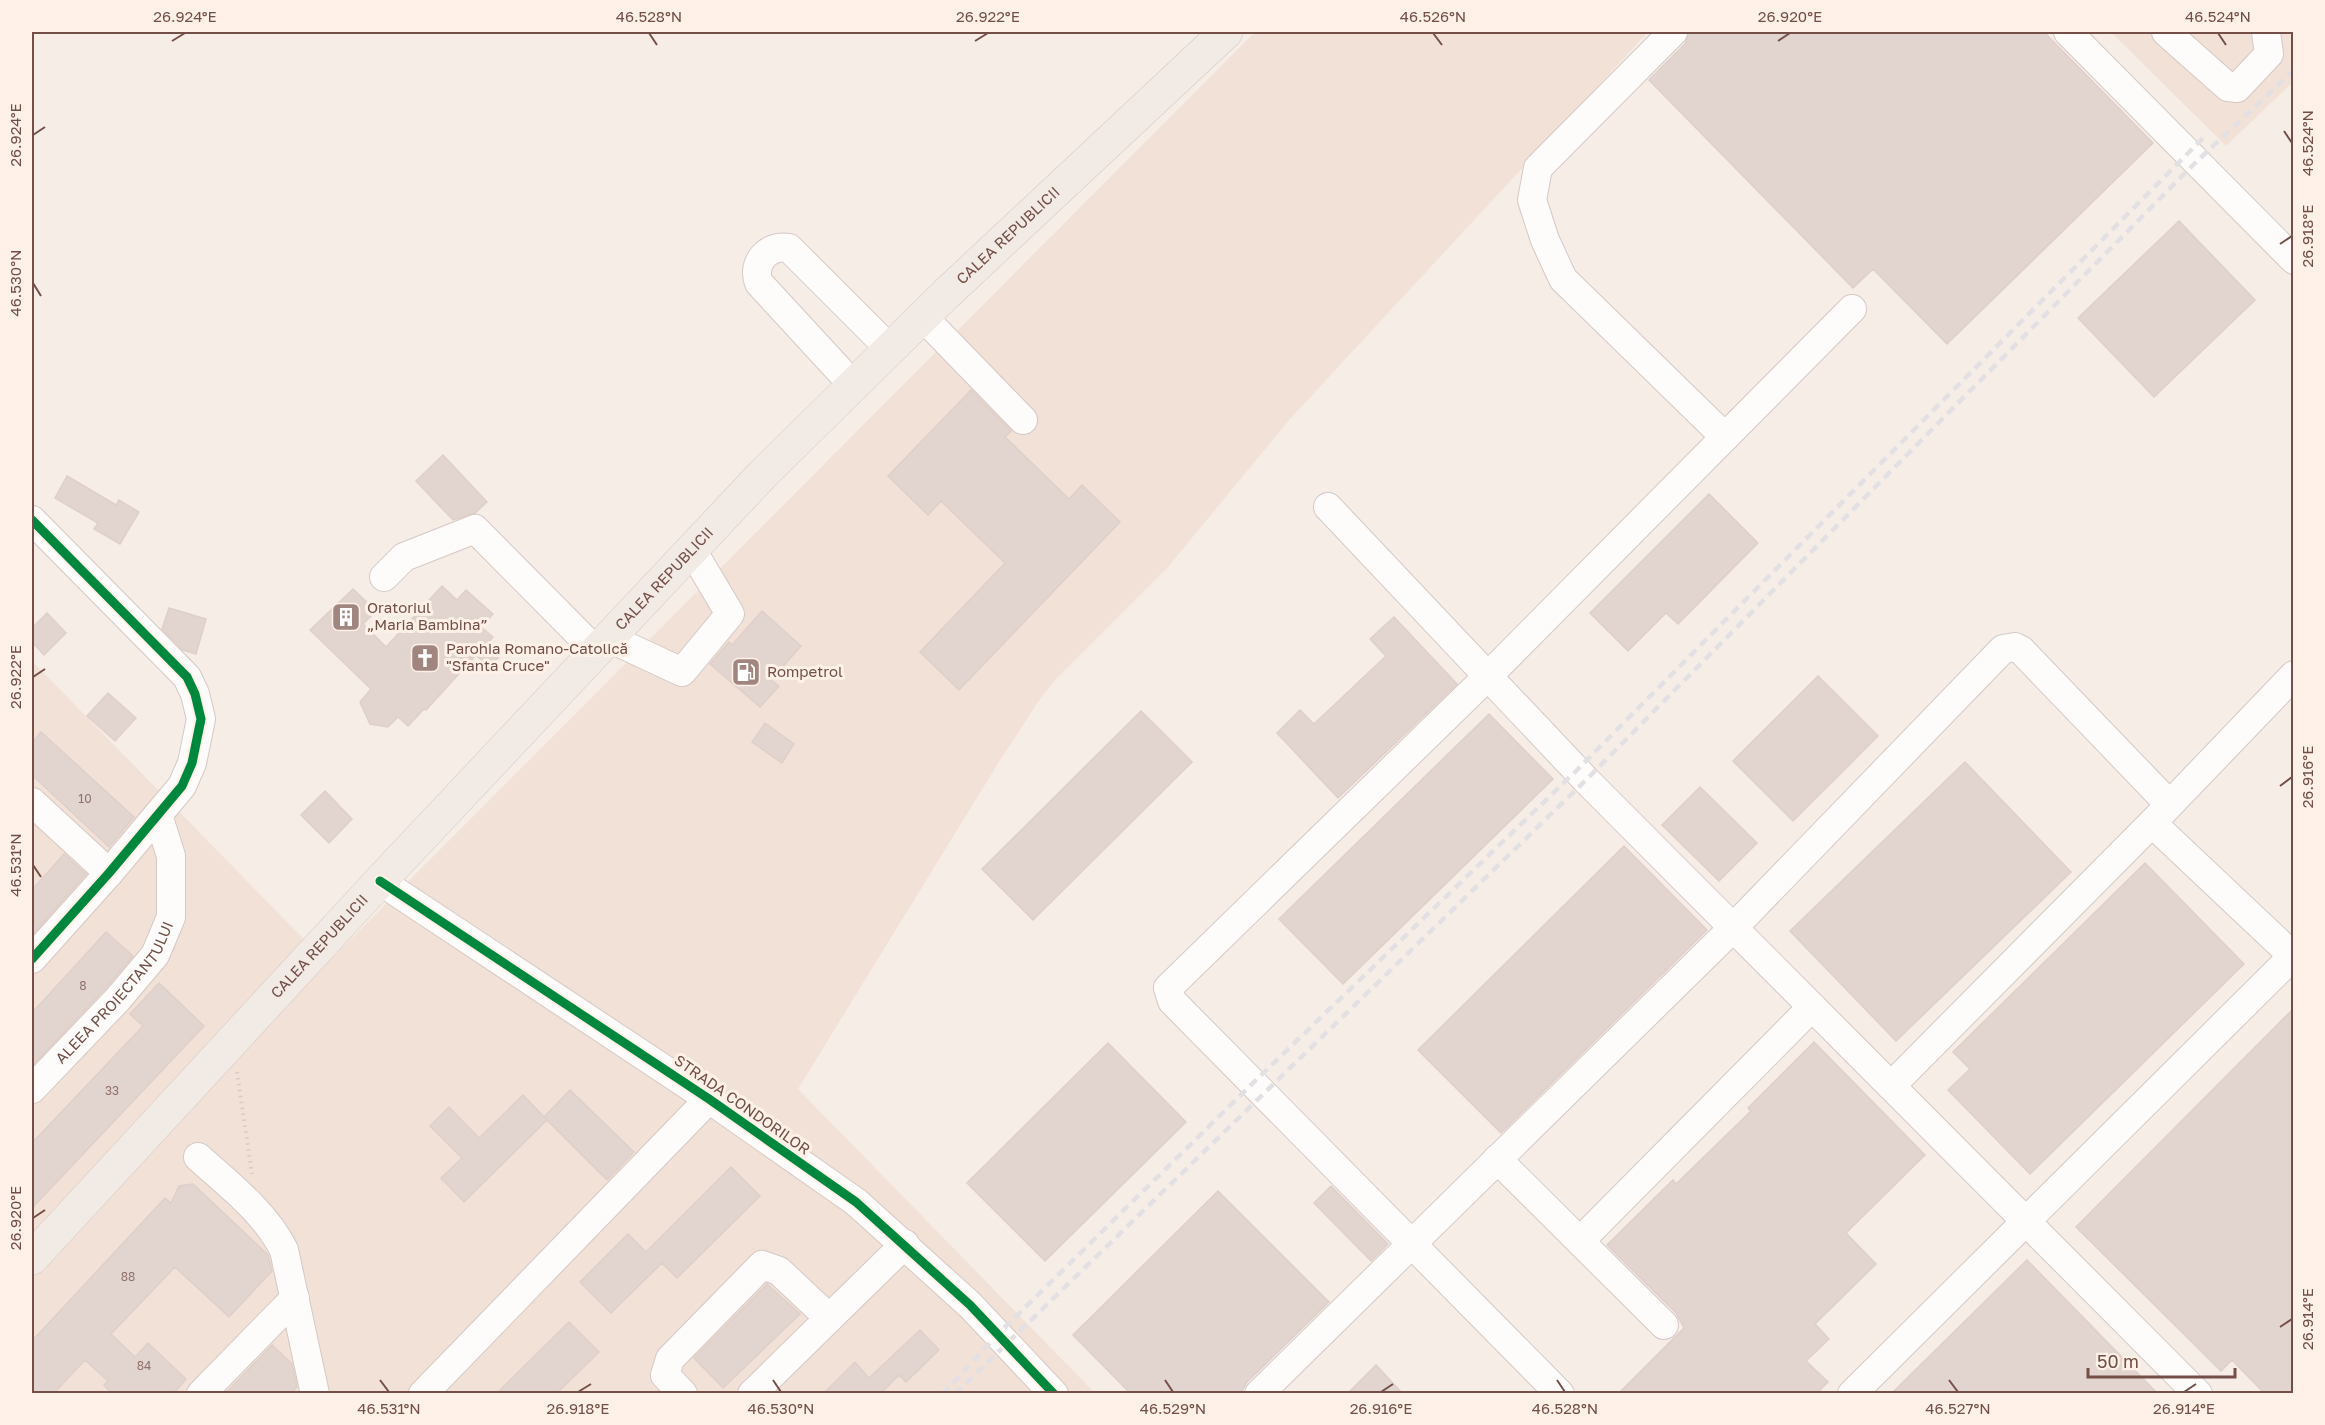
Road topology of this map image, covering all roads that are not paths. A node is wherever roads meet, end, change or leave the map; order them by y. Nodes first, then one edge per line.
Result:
1 (1227, 32) edge
2 (1673, 32) edge
3 (2068, 32) edge
4 (2166, 32) edge
5 (2273, 39) edge
6 (2294, 260) edge
7 (1852, 309) dead end
8 (923, 318) junction
9 (890, 349) junction
10 (853, 385) junction
11 (1023, 420) dead end
12 (1725, 437) junction
13 (1328, 507) dead end
14 (32, 520) edge
15 (692, 550) junction
16 (384, 577) dead end
17 (602, 645) junction
18 (2294, 675) edge
19 (1486, 677) junction
20 (34, 809) edge
21 (2161, 814) junction
22 (158, 815) junction
23 (109, 873) junction
24 (380, 881) junction
25 (1733, 928) junction
26 (2293, 956) edge
27 (32, 958) edge
28 (1812, 1007) junction
29 (1891, 1086) junction
30 (32, 1089) edge
31 (709, 1099) junction
32 (198, 1157) dead end
33 (1497, 1159) junction
34 (2026, 1220) junction
35 (1580, 1241) junction
36 (905, 1244) junction
37 (1412, 1244) junction
38 (32, 1258) edge
39 (295, 1298) junction
40 (829, 1318) junction
41 (1664, 1325) dead end
42 (314, 1393) edge
43 (201, 1394) edge
44 (423, 1394) edge
45 (683, 1394) edge
46 (752, 1394) edge
47 (1054, 1394) edge
48 (1259, 1394) edge
49 (1560, 1394) edge
50 (1852, 1394) edge
51 (2198, 1394) edge

1 - 8 main road, CALEA REPUBLICII
2 - 12 street
3 - 6 street
4 - 5 street
7 - 12 street
8 - 9 main road, CALEA REPUBLICII
8 - 11 street
9 - 10 main road, CALEA REPUBLICII
9 - 10 street
10 - 15 main road, CALEA REPUBLICII
12 - 19 street
13 - 19 street
14 - 22 street
15 - 17 main road, CALEA REPUBLICII
15 - 17 street
16 - 17 street
17 - 24 main road, CALEA REPUBLICII
18 - 21 street
19 - 25 street
19 - 37 street
20 - 23 street
21 - 25 street
21 - 26 street
21 - 29 street
22 - 23 street
22 - 30 street, ALEEA PROIECTANTULUI
23 - 27 street
24 - 31 street, STRADA CONDORILOR
24 - 38 main road, CALEA REPUBLICII
25 - 28 street
25 - 33 street
26 - 34 street
28 - 29 street
28 - 35 street
29 - 34 street
31 - 36 street, STRADA CONDORILOR
31 - 44 street
32 - 39 street
33 - 35 street
33 - 37 street
34 - 50 street
34 - 51 street
35 - 41 street
36 - 40 street
36 - 47 street, STRADA CONDORILOR
37 - 48 street
37 - 49 street
39 - 42 street
39 - 43 street
40 - 45 street
40 - 46 street

